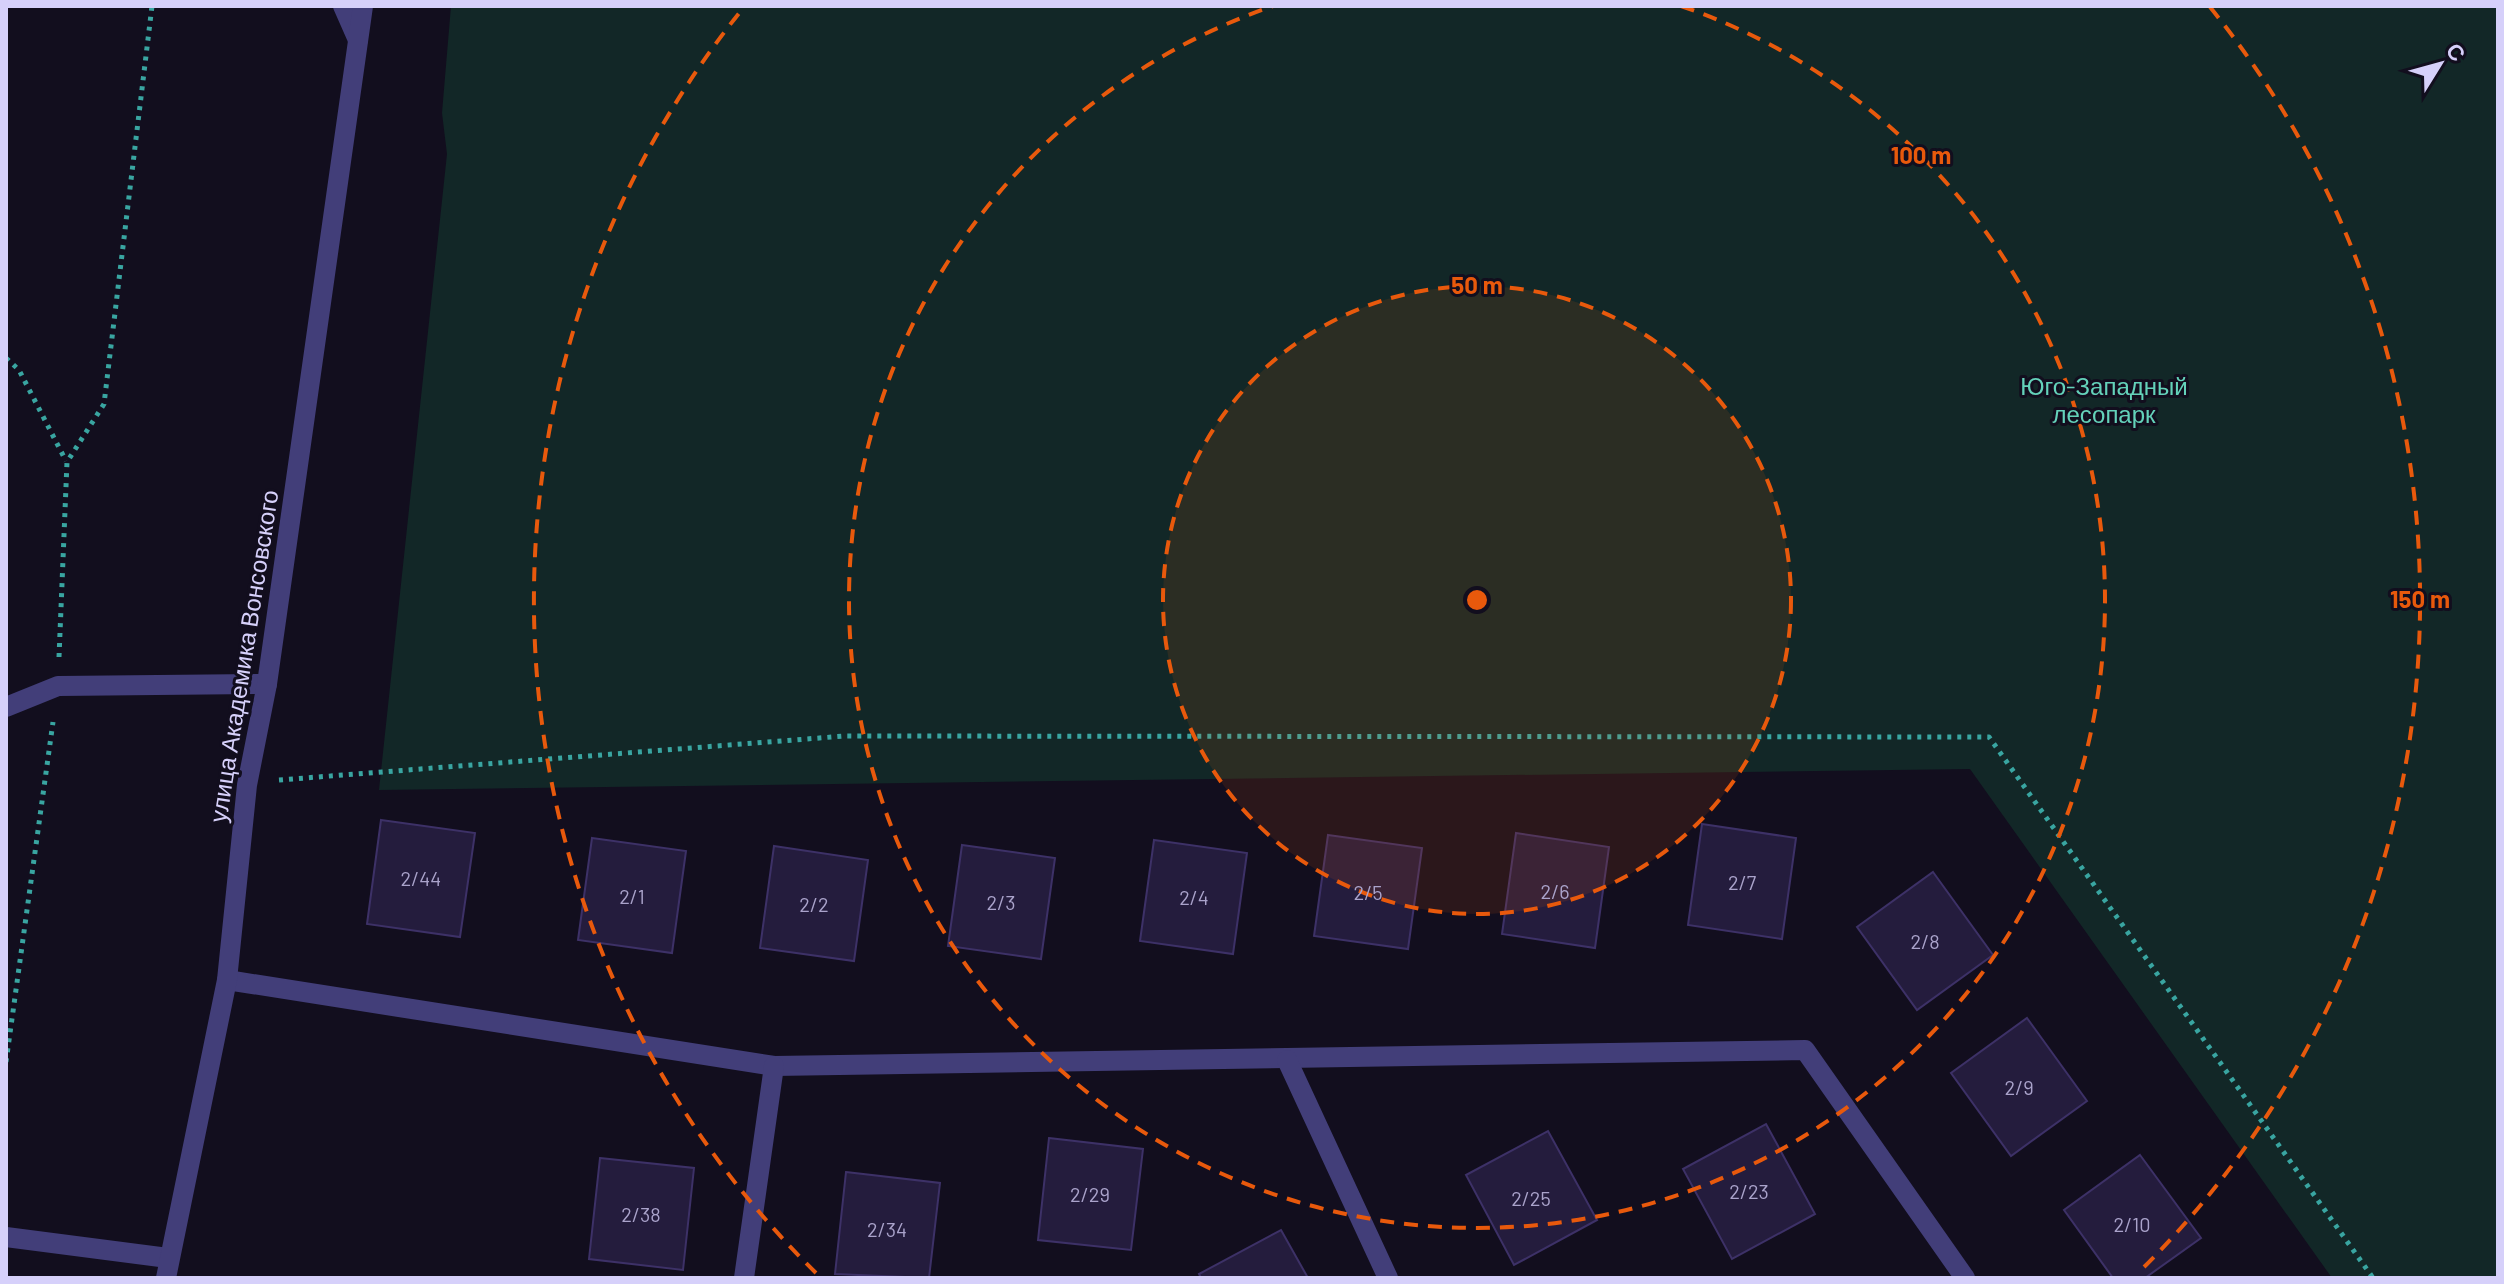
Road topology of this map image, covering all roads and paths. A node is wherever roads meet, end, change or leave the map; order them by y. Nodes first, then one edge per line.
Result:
1 (152, 6) edge
2 (343, 6) edge
3 (363, 6) edge
4 (358, 40) junction
5 (6, 358) edge
6 (67, 462) junction
7 (267, 684) junction
8 (58, 686) junction
9 (6, 707) edge
10 (247, 785) junction
11 (227, 980) junction
12 (1287, 1060) junction
13 (6, 1062) edge
14 (774, 1066) junction
15 (6, 1237) edge
16 (167, 1268) edge
17 (744, 1278) edge
18 (1388, 1278) edge
19 (1965, 1278) edge
20 (2373, 1278) edge

1 - 6 path
2 - 4 street
3 - 4 street, улица Академика Вонсовского
4 - 7 street, улица Академика Вонсовского
5 - 6 path
6 - 8 path
7 - 8 street
7 - 10 street, улица Академика Вонсовского
8 - 9 street
8 - 13 path
10 - 11 street, улица Академика Вонсовского
10 - 20 path
11 - 14 street
11 - 16 street, улица Академика Вонсовского
12 - 14 street
12 - 18 street
12 - 19 street
14 - 17 street
15 - 16 street

